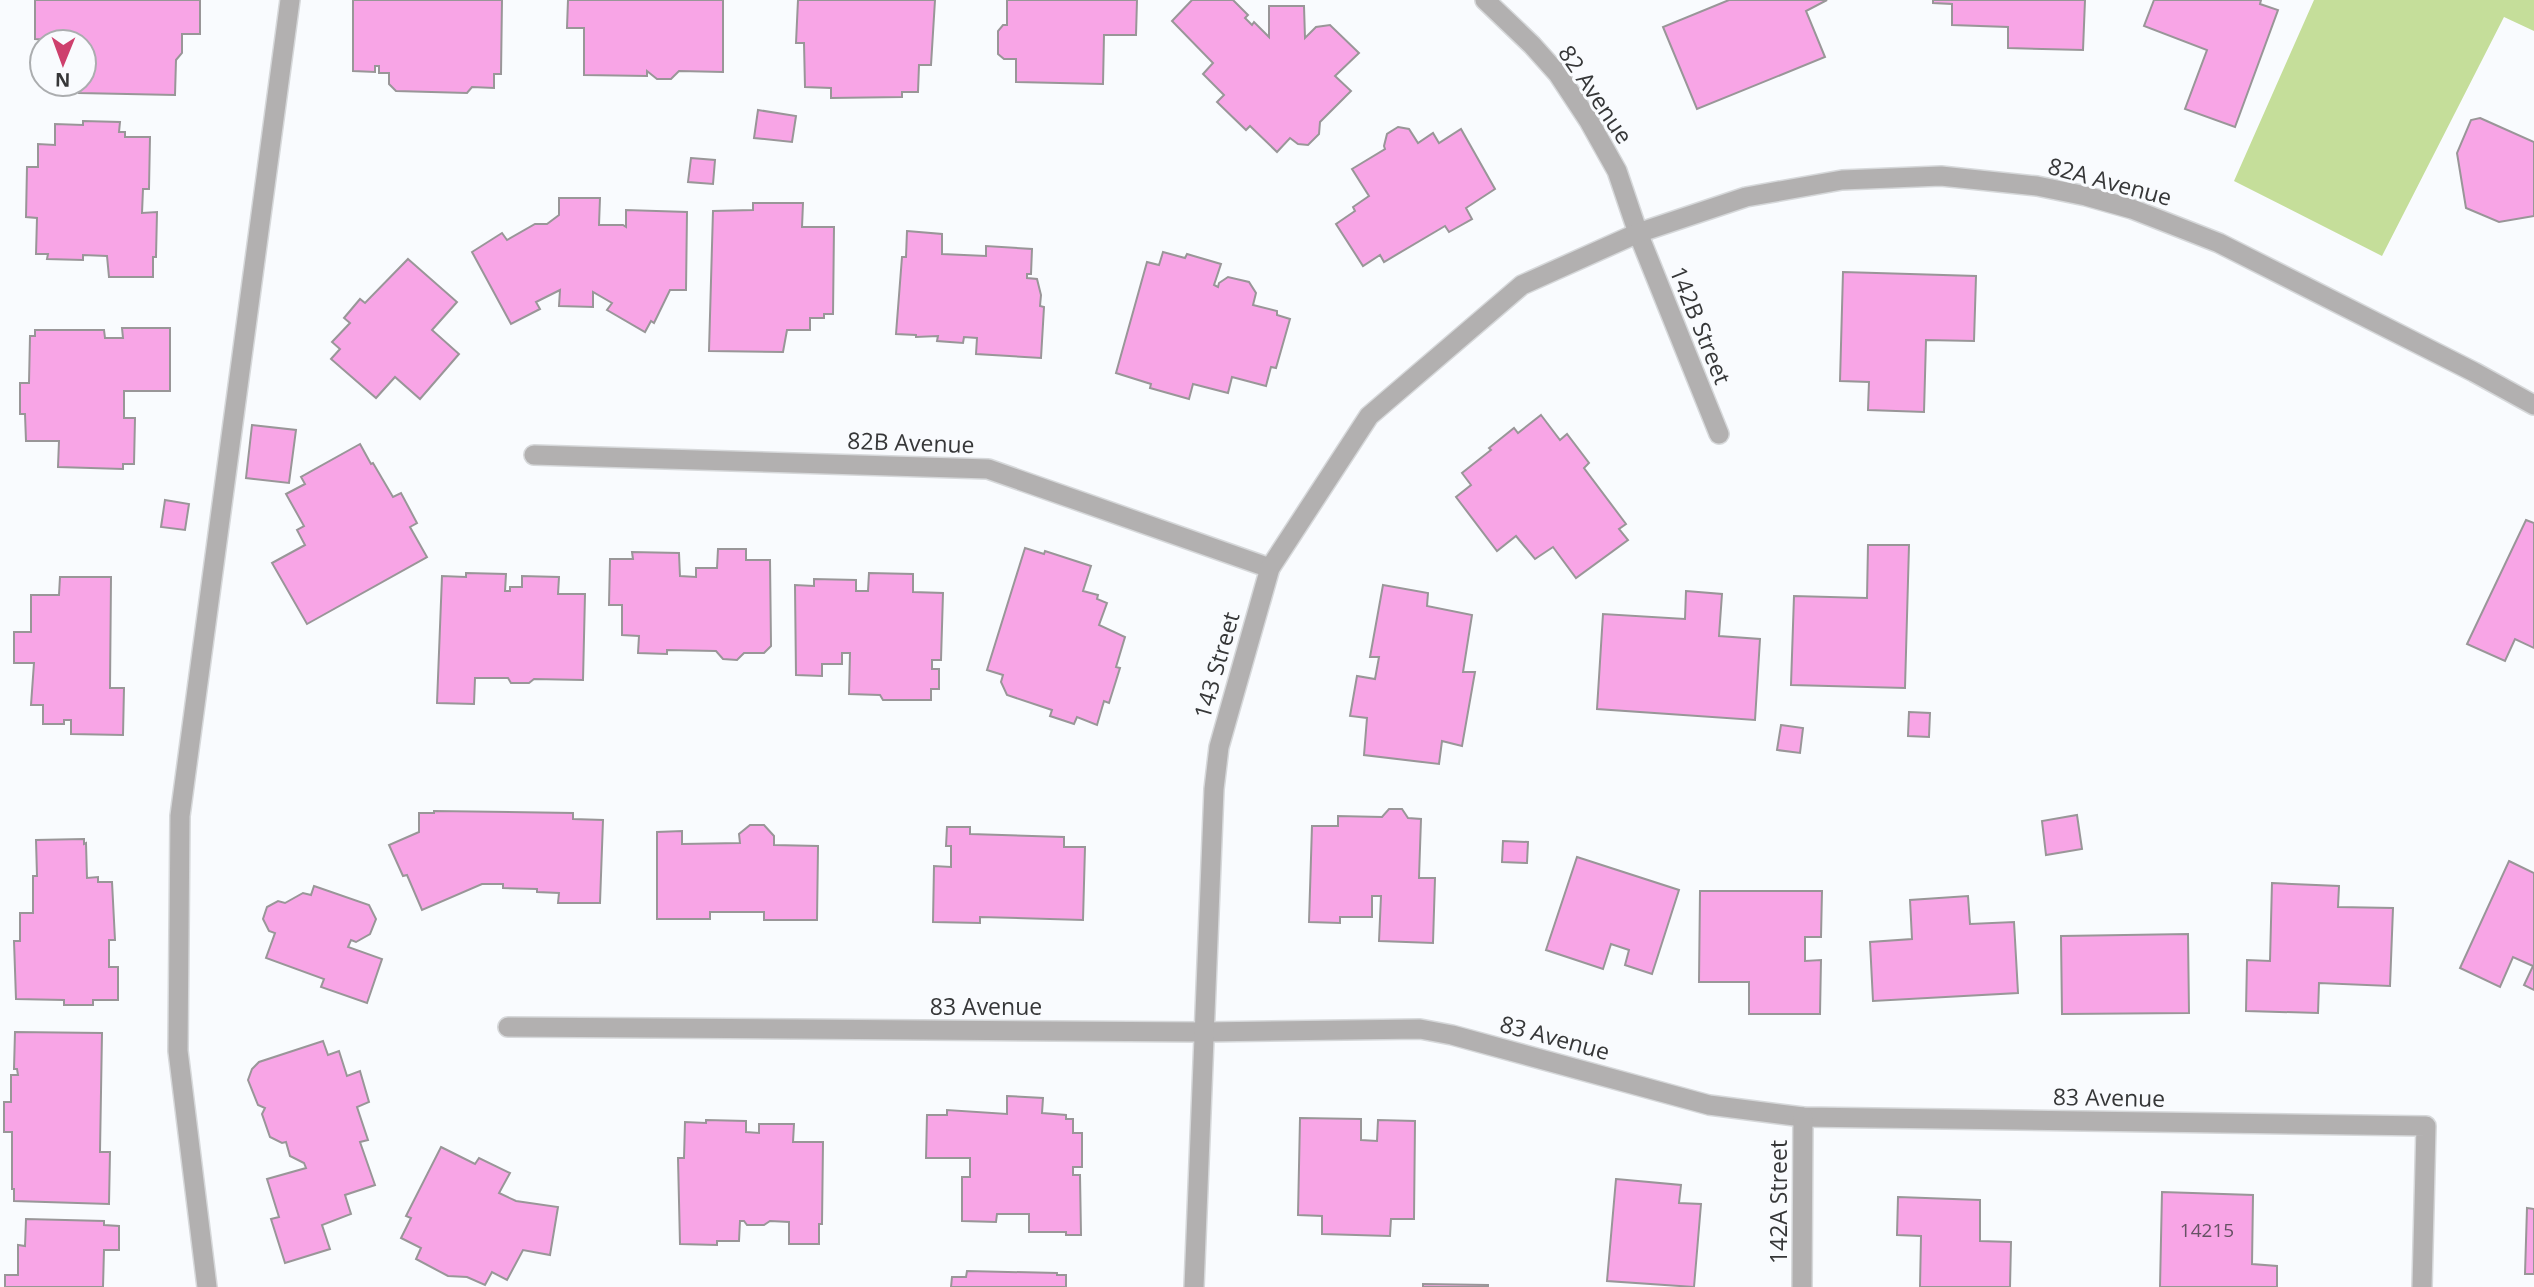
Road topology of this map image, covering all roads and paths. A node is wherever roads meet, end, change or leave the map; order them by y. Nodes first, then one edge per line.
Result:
1 (290, 0) edge
2 (1485, 0) edge
3 (1638, 233) junction
4 (2534, 405) edge
5 (1718, 434) dead end
6 (534, 455) dead end
7 (1270, 568) junction
8 (508, 1027) dead end
9 (1204, 1032) junction
10 (1803, 1117) junction
11 (207, 1287) edge
12 (1194, 1287) edge
13 (1802, 1287) edge
14 (2422, 1287) edge

1 - 11 street
2 - 3 street, 82 Avenue
3 - 4 street, 82A Avenue
3 - 5 street, 142B Street
3 - 7 street, 143 Street
6 - 7 street, 82B Avenue
7 - 9 street, 143 Street
8 - 9 street, 83 Avenue
9 - 10 street, 83 Avenue
9 - 12 street, 143 Street
10 - 13 street, 142A Street
10 - 14 street, 83 Avenue

